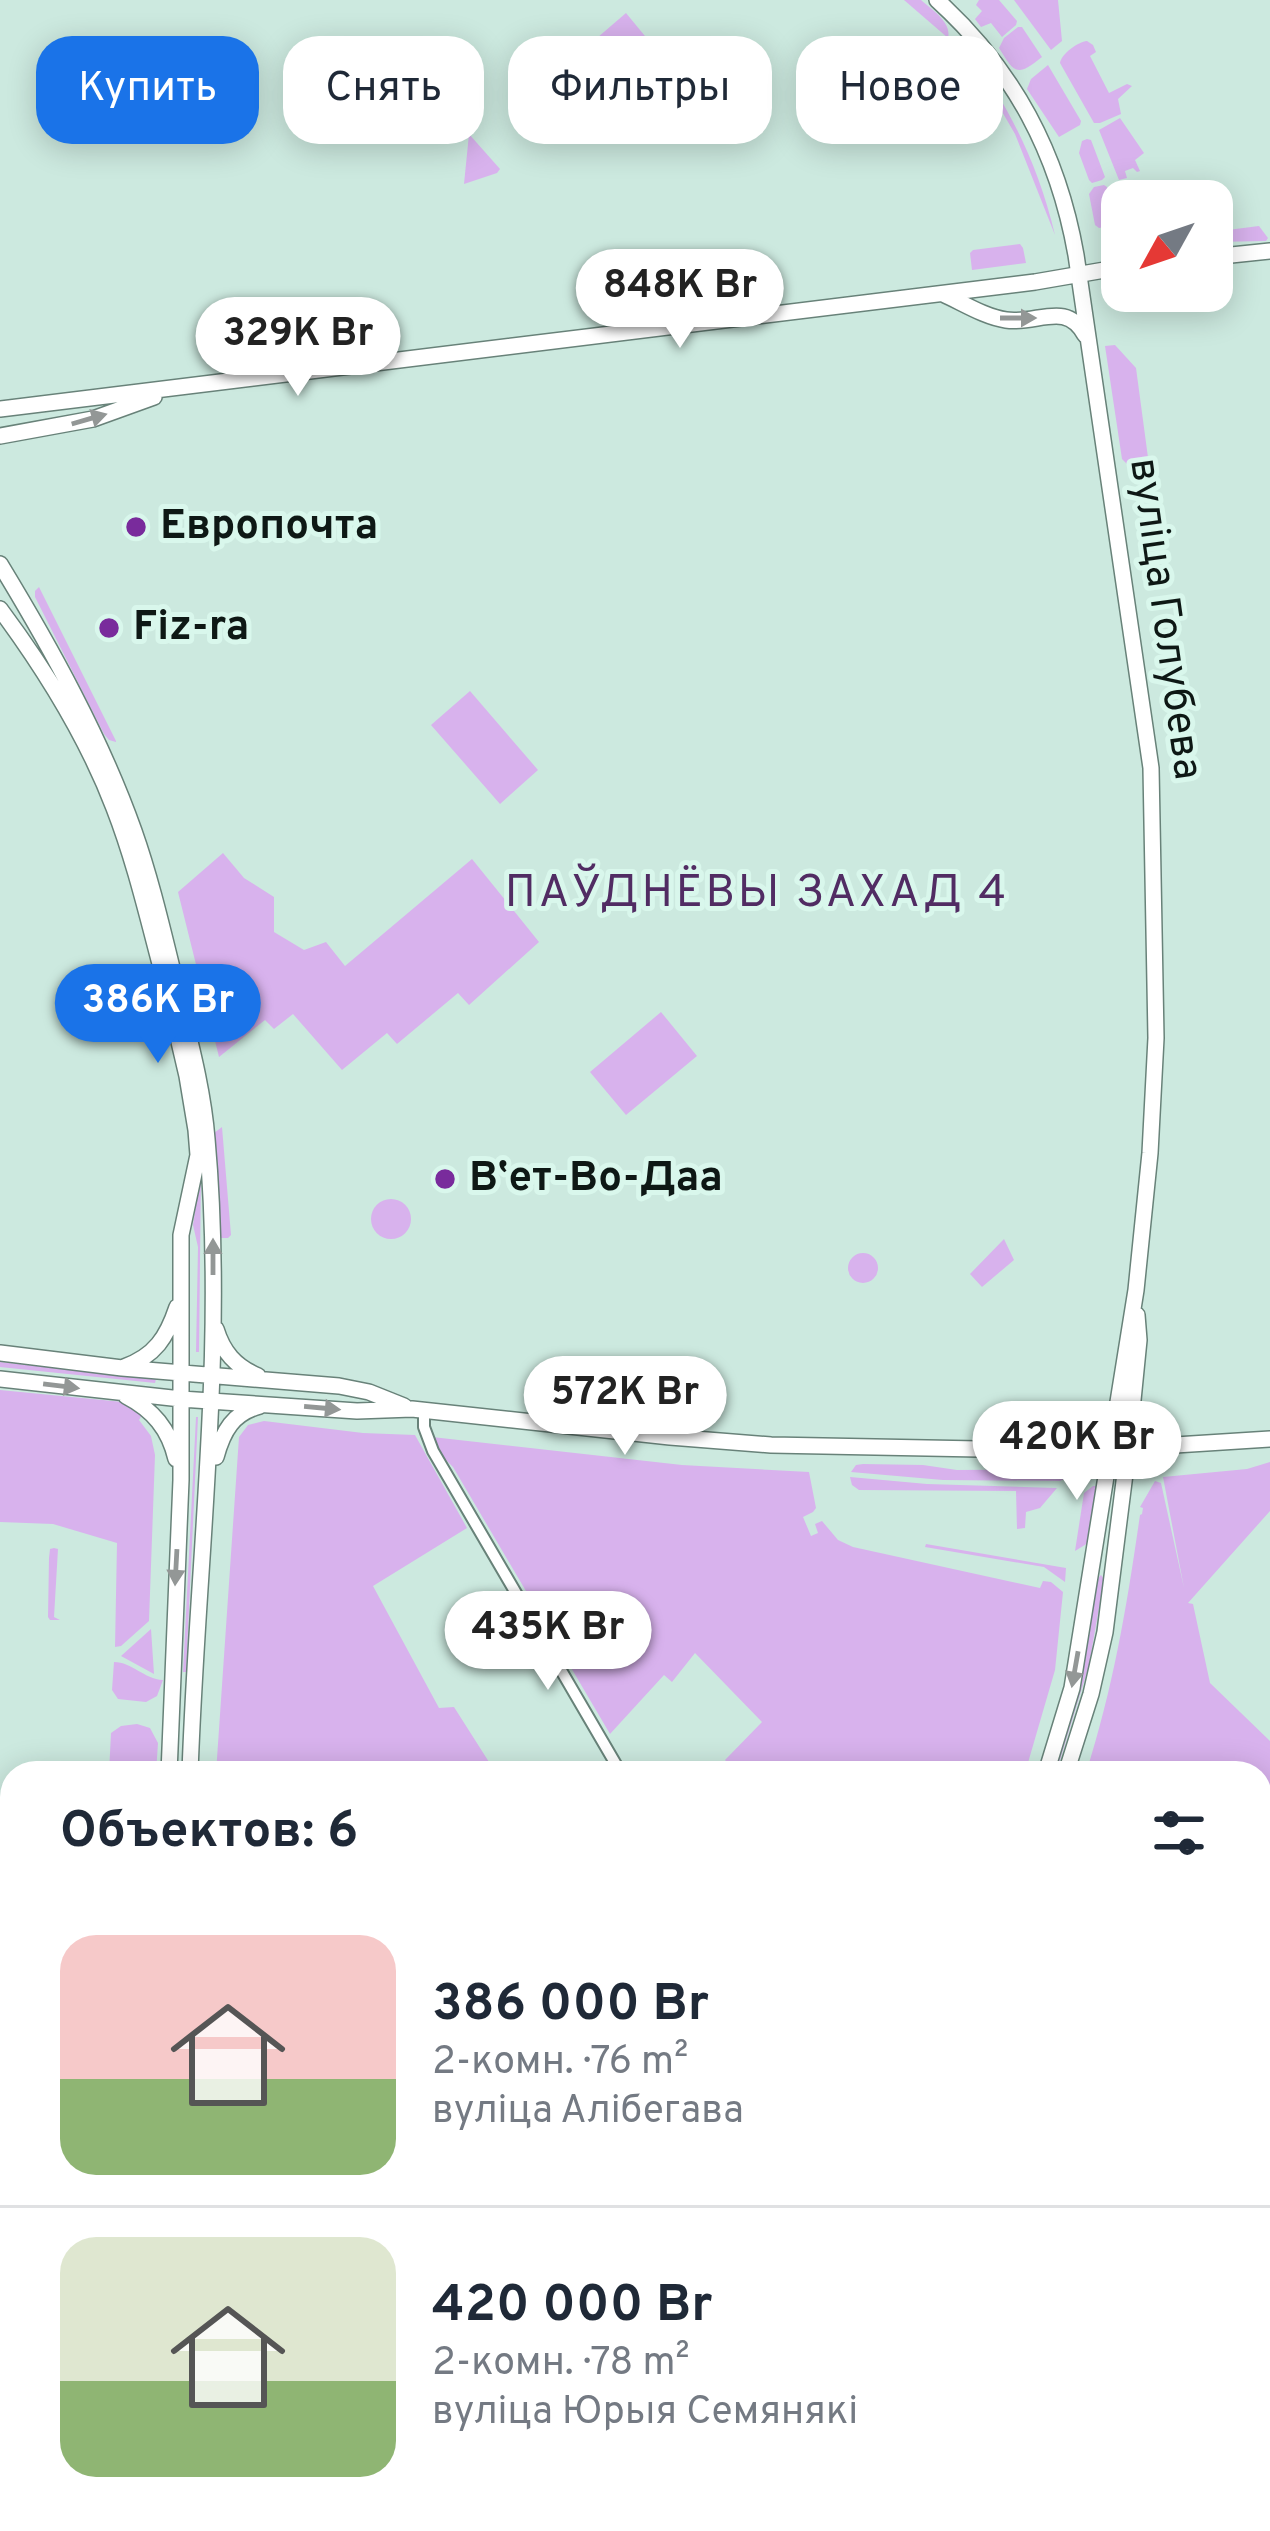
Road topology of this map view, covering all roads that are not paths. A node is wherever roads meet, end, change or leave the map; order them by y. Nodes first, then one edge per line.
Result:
1 (938, 0) edge
2 (1270, 251) edge
3 (1233, 255) edge
4 (1101, 270) edge
5 (1079, 274) junction
6 (941, 293) junction
7 (1088, 342) junction
8 (175, 389) junction
9 (0, 409) edge
10 (0, 436) edge
11 (0, 564) edge
12 (0, 609) edge
13 (1136, 1290) junction
14 (182, 1294) junction
15 (214, 1320) junction
16 (0, 1353) edge
17 (122, 1368) junction
18 (181, 1372) junction
19 (0, 1378) edge
20 (272, 1382) junction
21 (212, 1388) junction
22 (121, 1393) junction
23 (181, 1399) junction
24 (268, 1404) junction
25 (418, 1410) junction
26 (1270, 1439) edge
27 (1108, 1450) junction
28 (1128, 1450) junction
29 (181, 1480) junction
30 (208, 1483) junction
31 (170, 1709) junction
32 (194, 1710) junction
33 (169, 1761) edge
34 (191, 1761) edge
35 (614, 1761) edge
36 (1050, 1761) edge
37 (1070, 1761) edge

1 - 5 main road, вуліца Голубева
2 - 3 main road
4 - 5 main road
5 - 6 main road
5 - 7 main road, вуліца Голубева
6 -> 7 main road
6 - 8 main road
7 - 13 main road, вуліца Голубева
8 - 9 main road
10 -> 8 main road
15 -> 11 main road
12 - 14 main road
13 - 27 main road, вуліца Голубева
13 - 28 main road, вуліца Голубева
14 - 17 main road
14 - 18 main road
15 - 20 main road
15 - 21 main road
16 - 17 main road
17 - 18 main road
18 - 21 main road
18 - 23 main road
19 -> 22 main road
20 - 21 main road
20 - 25 main road
21 - 23 main road
21 - 24 main road
21 - 30 main road
22 - 23 main road
22 - 29 main road
23 - 29 main road
24 -> 25 main road
24 - 30 main road
25 - 27 main road
25 - 35 street
26 - 28 main road
27 - 28 main road
27 -> 36 main road, вуліца Голубева
28 - 37 main road, вуліца Голубева
29 -> 31 main road
30 - 32 main road
31 - 32 main road
31 - 33 main road
32 - 34 main road

